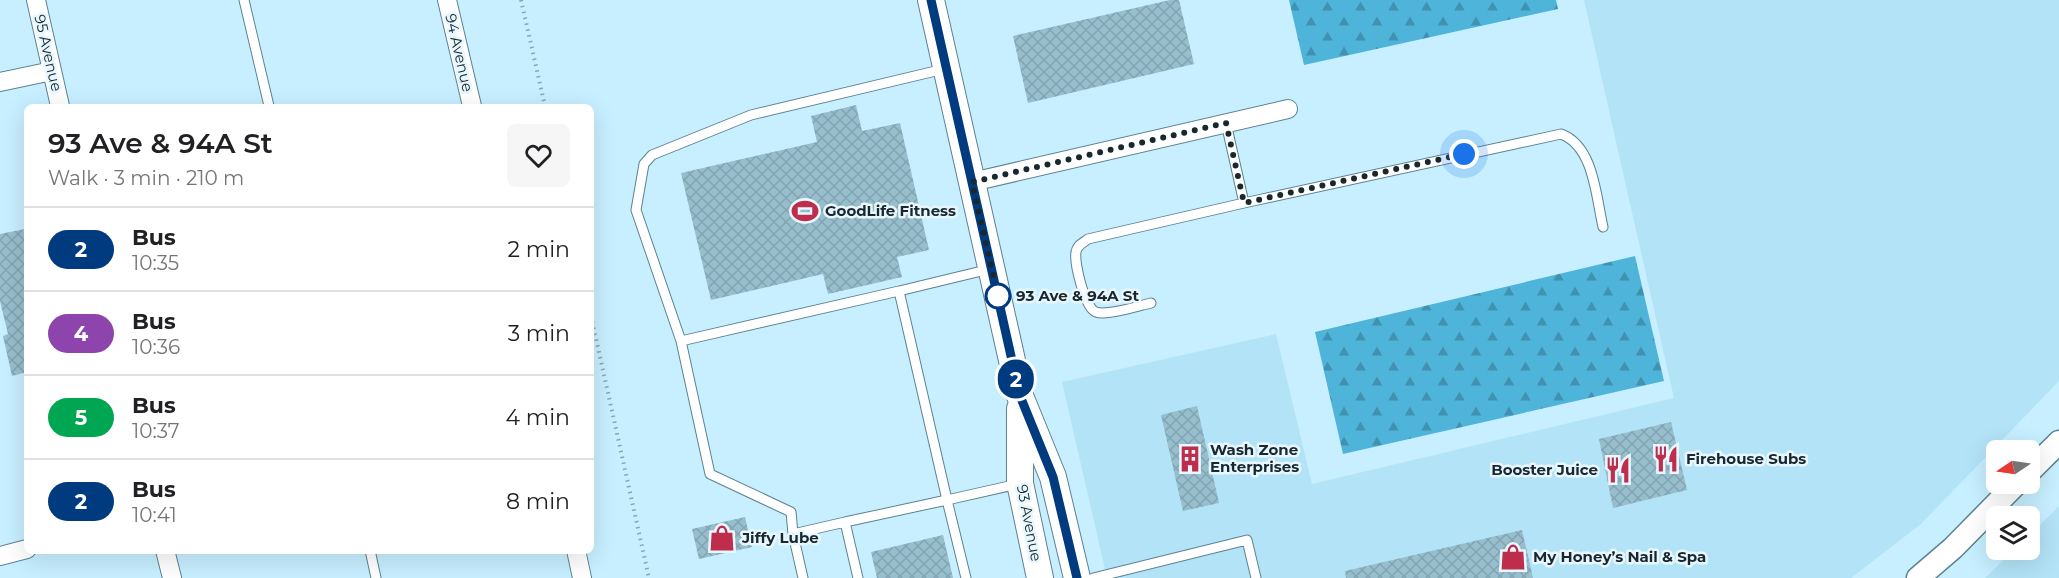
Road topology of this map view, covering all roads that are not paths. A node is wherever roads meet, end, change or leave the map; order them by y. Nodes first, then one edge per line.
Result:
1 (36, 0) edge
2 (244, 0) edge
3 (447, 0) edge
4 (931, 0) edge
5 (947, 69) junction
6 (52, 71) junction
7 (0, 82) edge
8 (60, 104) edge
9 (269, 104) edge
10 (472, 104) edge
11 (1288, 109) dead end
12 (1226, 123) junction
13 (972, 182) junction
14 (1244, 203) junction
15 (1603, 227) dead end
16 (992, 269) junction
17 (899, 291) junction
18 (1151, 303) dead end
19 (681, 341) junction
20 (1020, 396) junction
21 (2059, 442) edge
22 (2040, 461) edge
23 (1020, 483) junction
24 (2006, 494) edge
25 (946, 500) junction
26 (845, 522) junction
27 (793, 534) junction
28 (24, 550) edge
29 (166, 554) edge
30 (371, 554) edge
31 (577, 554) edge
32 (0, 556) edge
33 (172, 578) edge
34 (376, 578) edge
35 (582, 578) edge
36 (803, 578) edge
37 (858, 578) edge
38 (966, 578) edge
39 (1040, 578) edge
40 (1077, 578) edge
41 (1093, 578) edge
42 (1256, 578) edge
43 (1918, 578) edge

1 - 6 street, 95 Avenue
2 - 9 lane
3 - 10 street, 94 Avenue
4 - 5 main road, 93 Avenue
5 - 13 main road, 93 Avenue
5 - 19 lane
6 - 7 street
6 - 8 street, 95 Avenue
11 - 12 street
12 - 13 street
12 - 14 lane
13 - 16 main road, 93 Avenue
14 - 15 lane
14 - 18 lane
16 - 17 lane
16 - 20 main road, 93 Avenue
17 - 19 lane
17 - 25 lane
19 - 27 lane
20 - 23 main road, 93 Avenue
20 - 40 main road, 93 Avenue
21 - 22 street
23 - 25 lane
23 - 39 main road, 93 Avenue
24 - 43 street
25 - 26 lane
25 - 38 lane
26 - 27 lane
26 - 37 lane
27 - 36 lane
28 - 32 street
29 - 33 street
30 - 34 lane
31 - 35 street
41 - 42 lane

